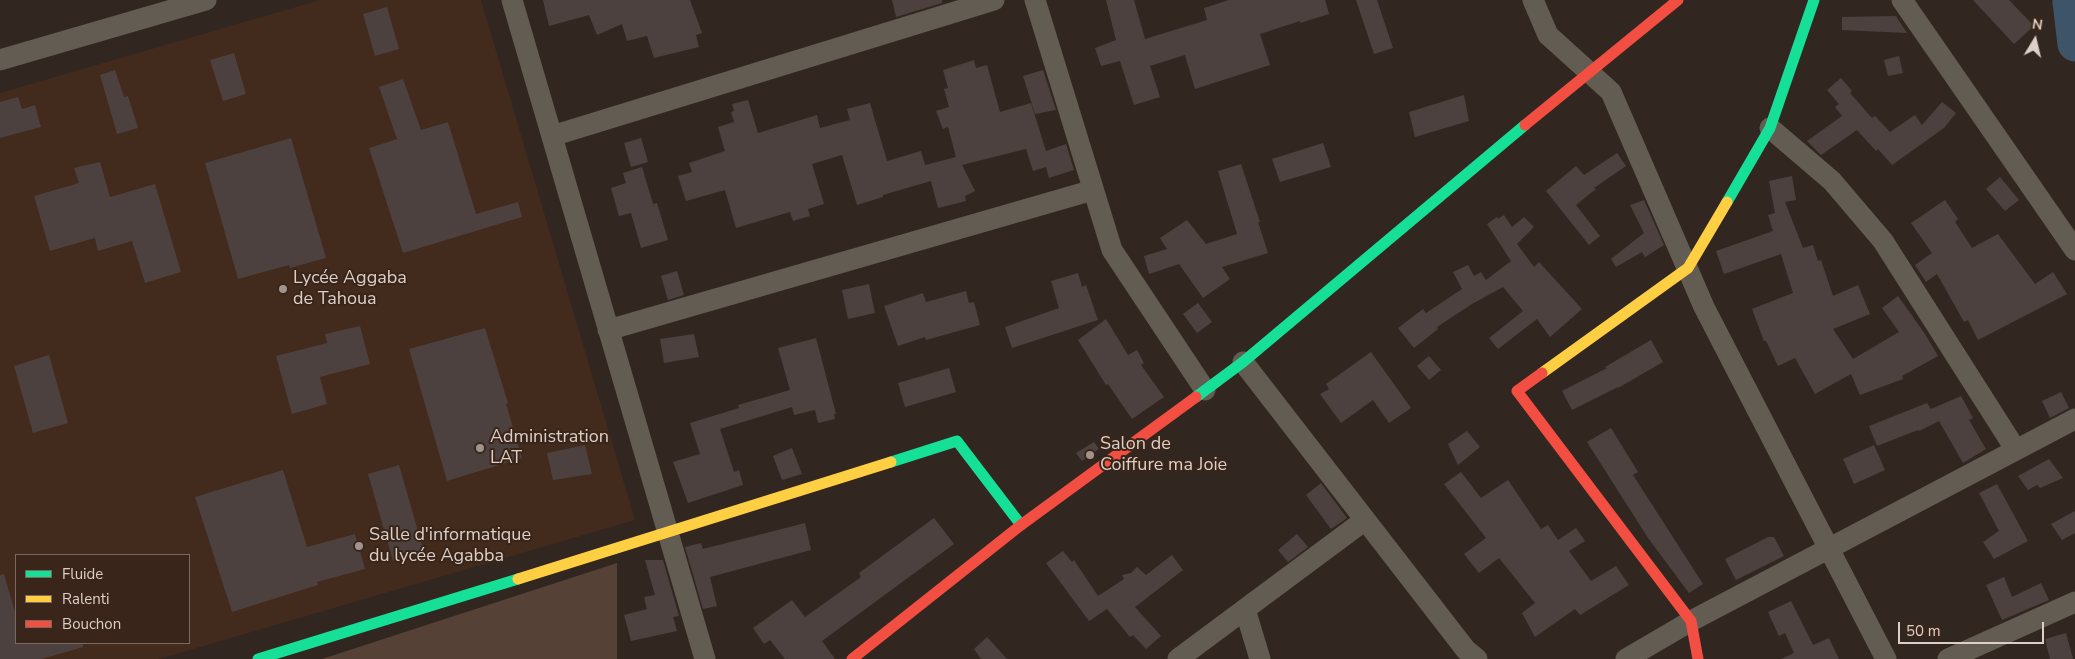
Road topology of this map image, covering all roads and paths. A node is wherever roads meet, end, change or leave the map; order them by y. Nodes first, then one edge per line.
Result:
1 (512, 0) edge
2 (994, 0) edge
3 (1035, 0) edge
4 (1533, 0) edge
5 (1678, 0) edge
6 (1814, 0) edge
7 (1902, 0) edge
8 (194, 2) edge
9 (0, 60) edge
10 (1589, 71) junction
11 (1770, 128) junction
12 (552, 136) junction
13 (1093, 190) junction
14 (2075, 250) edge
15 (1688, 268) junction
16 (608, 330) junction
17 (1243, 362) junction
18 (1205, 390) junction
19 (2075, 419) edge
20 (2016, 450) junction
21 (1365, 520) junction
22 (1021, 525) junction
23 (668, 533) junction
24 (1830, 548) junction
25 (2075, 602) edge
26 (1245, 609) junction
27 (1691, 621) junction
28 (258, 659) edge
29 (705, 659) edge
30 (852, 659) edge
31 (1178, 659) edge
32 (1260, 659) edge
33 (1478, 659) edge
34 (1626, 659) edge
35 (1698, 659) edge
36 (1886, 659) edge
37 (1948, 659) edge

1 - 12 street
2 - 12 street
3 - 13 street
4 - 10 street
5 - 10 street
6 - 11 street
7 - 14 street
8 - 9 street
10 - 15 street
10 - 17 street
11 - 15 street
11 - 20 street
12 - 16 street
13 - 16 street
13 - 18 street
15 - 24 street
15 - 27 street
16 - 23 street
17 - 18 street
17 - 21 street
18 - 22 street
19 - 20 street
20 - 24 street
21 - 26 street
21 - 33 street
22 - 23 street
22 - 30 street
23 - 28 street
23 - 29 street
24 - 27 street
24 - 36 street
25 - 37 street
26 - 31 street
26 - 32 street
27 - 34 street
27 - 35 street

